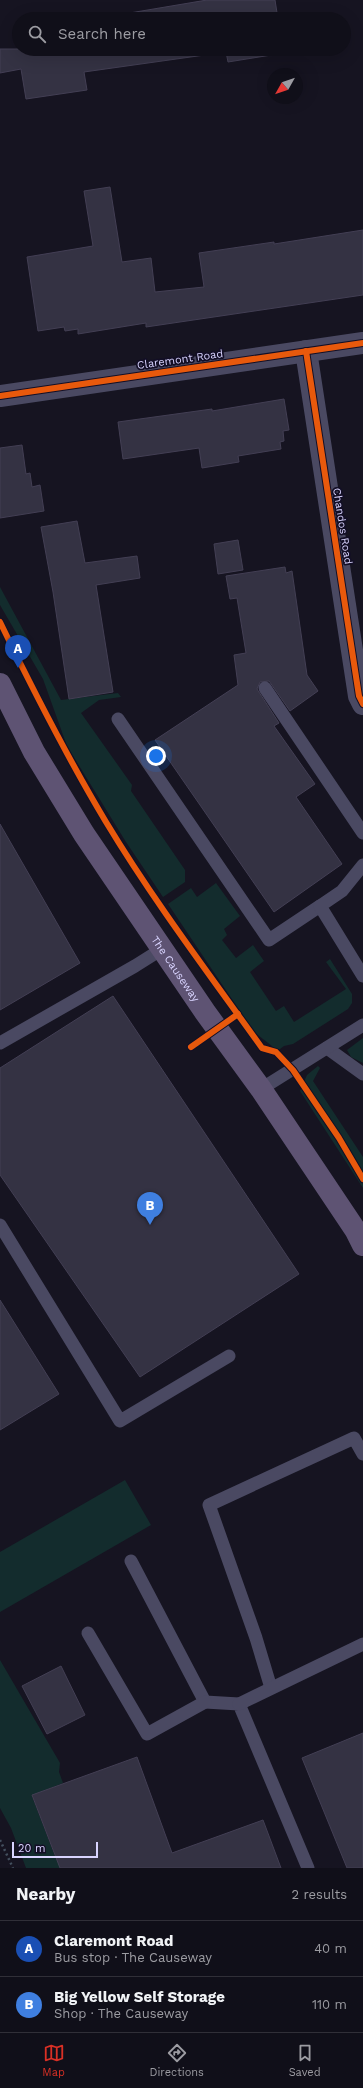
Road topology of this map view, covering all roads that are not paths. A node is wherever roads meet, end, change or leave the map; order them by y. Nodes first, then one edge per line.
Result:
1 (363, 343) edge
2 (306, 351) junction
3 (0, 396) edge
4 (0, 684) edge
5 (265, 688) dead end
6 (363, 704) edge
7 (118, 719) dead end
8 (363, 833) edge
9 (363, 865) edge
10 (320, 906) junction
11 (162, 948) junction
12 (363, 976) edge
13 (363, 1025) edge
14 (0, 1043) edge
15 (327, 1048) junction
16 (363, 1074) edge
17 (261, 1089) junction
18 (0, 1225) edge
19 (363, 1245) edge
20 (230, 1356) dead end
21 (363, 1454) edge
22 (131, 1561) dead end
23 (88, 1633) dead end
24 (363, 1644) edge
25 (271, 1688) junction
26 (205, 1702) junction
27 (239, 1704) junction
28 (308, 1868) edge

1 - 2 street, Claremont Road
2 - 3 street, Claremont Road
2 - 6 street, Chandos Road
4 - 11 main road, The Causeway
5 - 8 lane
7 - 10 lane
9 - 10 lane
10 - 12 lane
11 - 14 lane
11 - 17 main road, The Causeway
13 - 15 lane
15 - 16 lane
15 - 17 lane
17 - 19 main road, The Causeway
18 - 20 lane
21 - 25 lane
22 - 26 lane
23 - 26 lane
24 - 25 lane
25 - 27 lane
26 - 27 lane
27 - 28 lane

